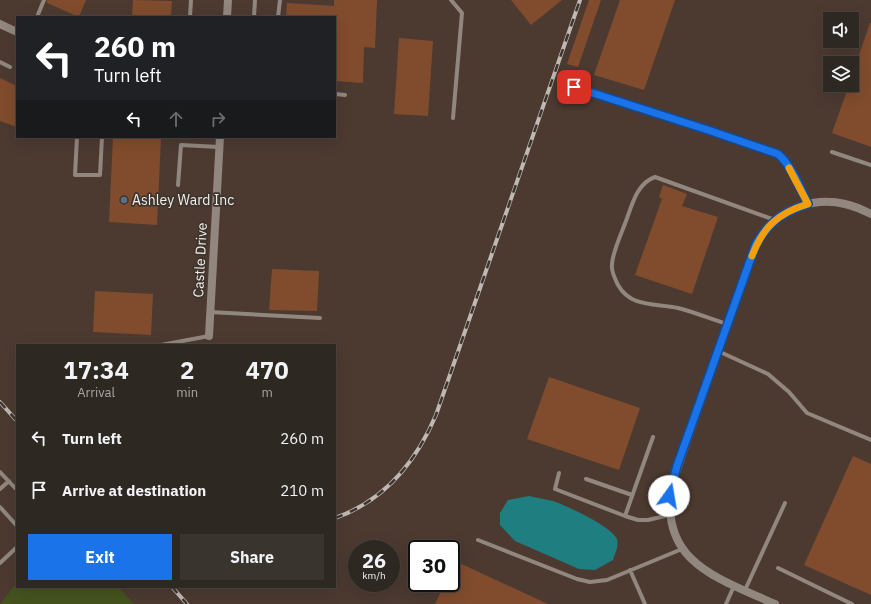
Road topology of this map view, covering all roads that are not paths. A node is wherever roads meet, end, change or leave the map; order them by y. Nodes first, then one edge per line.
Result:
1 (44, 0) edge
2 (191, 0) edge
3 (228, 0) edge
4 (255, 0) edge
5 (280, 0) edge
6 (451, 0) edge
7 (37, 16) edge
8 (190, 16) edge
9 (227, 16) edge
10 (254, 16) edge
11 (278, 16) edge
12 (0, 24) edge
13 (16, 32) edge
14 (0, 62) edge
15 (10, 67) dead end
16 (574, 87) dead end
17 (336, 94) edge
18 (345, 94) dead end
19 (453, 118) dead end
20 (77, 138) edge
21 (102, 138) edge
22 (220, 138) edge
23 (220, 147) junction
24 (832, 152) dead end
25 (871, 165) edge
26 (178, 185) dead end
27 (808, 204) junction
28 (871, 214) edge
29 (775, 220) junction
30 (210, 312) junction
31 (320, 318) dead end
32 (727, 324) junction
33 (209, 336) joint
34 (166, 344) edge
35 (718, 351) junction
36 (652, 437) dead end
37 (871, 440) edge
38 (0, 472) edge
39 (559, 473) dead end
40 (586, 479) dead end
41 (9, 481) junction
42 (16, 489) edge
43 (0, 490) edge
44 (632, 496) junction
45 (785, 503) dead end
46 (0, 507) edge
47 (669, 515) junction
48 (625, 516) junction
49 (16, 525) edge
50 (478, 540) dead end
51 (16, 548) edge
52 (682, 549) junction
53 (0, 563) edge
54 (778, 568) dead end
55 (630, 570) junction
56 (734, 585) junction
57 (745, 590) junction
58 (645, 604) edge
59 (726, 604) edge
60 (775, 604) edge
61 (852, 604) edge

1 - 7 lane
2 - 8 lane
3 - 9 street
4 - 10 lane
5 - 11 lane
6 - 19 lane
12 - 13 street
14 - 15 lane
16 - 27 lane
17 - 18 lane
20 - 21 lane
22 - 23 street, Castle Drive
23 - 26 lane
23 - 30 street, Castle Drive
24 - 25 lane
27 - 28 street
27 - 29 street
29 - 32 street
29 - 32 lane
30 - 31 lane
30 - 33 street, Castle Drive
32 - 35 street
33 - 34 lane
35 - 37 lane
35 - 47 street
36 - 44 lane
38 - 41 lane
39 - 48 lane
40 - 44 lane
41 - 42 lane
41 - 43 lane
44 - 48 lane
45 - 57 lane
46 - 49 lane
47 - 48 lane
47 - 52 street
50 - 55 lane
51 - 53 lane
52 - 55 lane
52 - 56 street
54 - 61 lane
55 - 58 lane
56 - 57 street
56 - 59 lane
57 - 60 street

